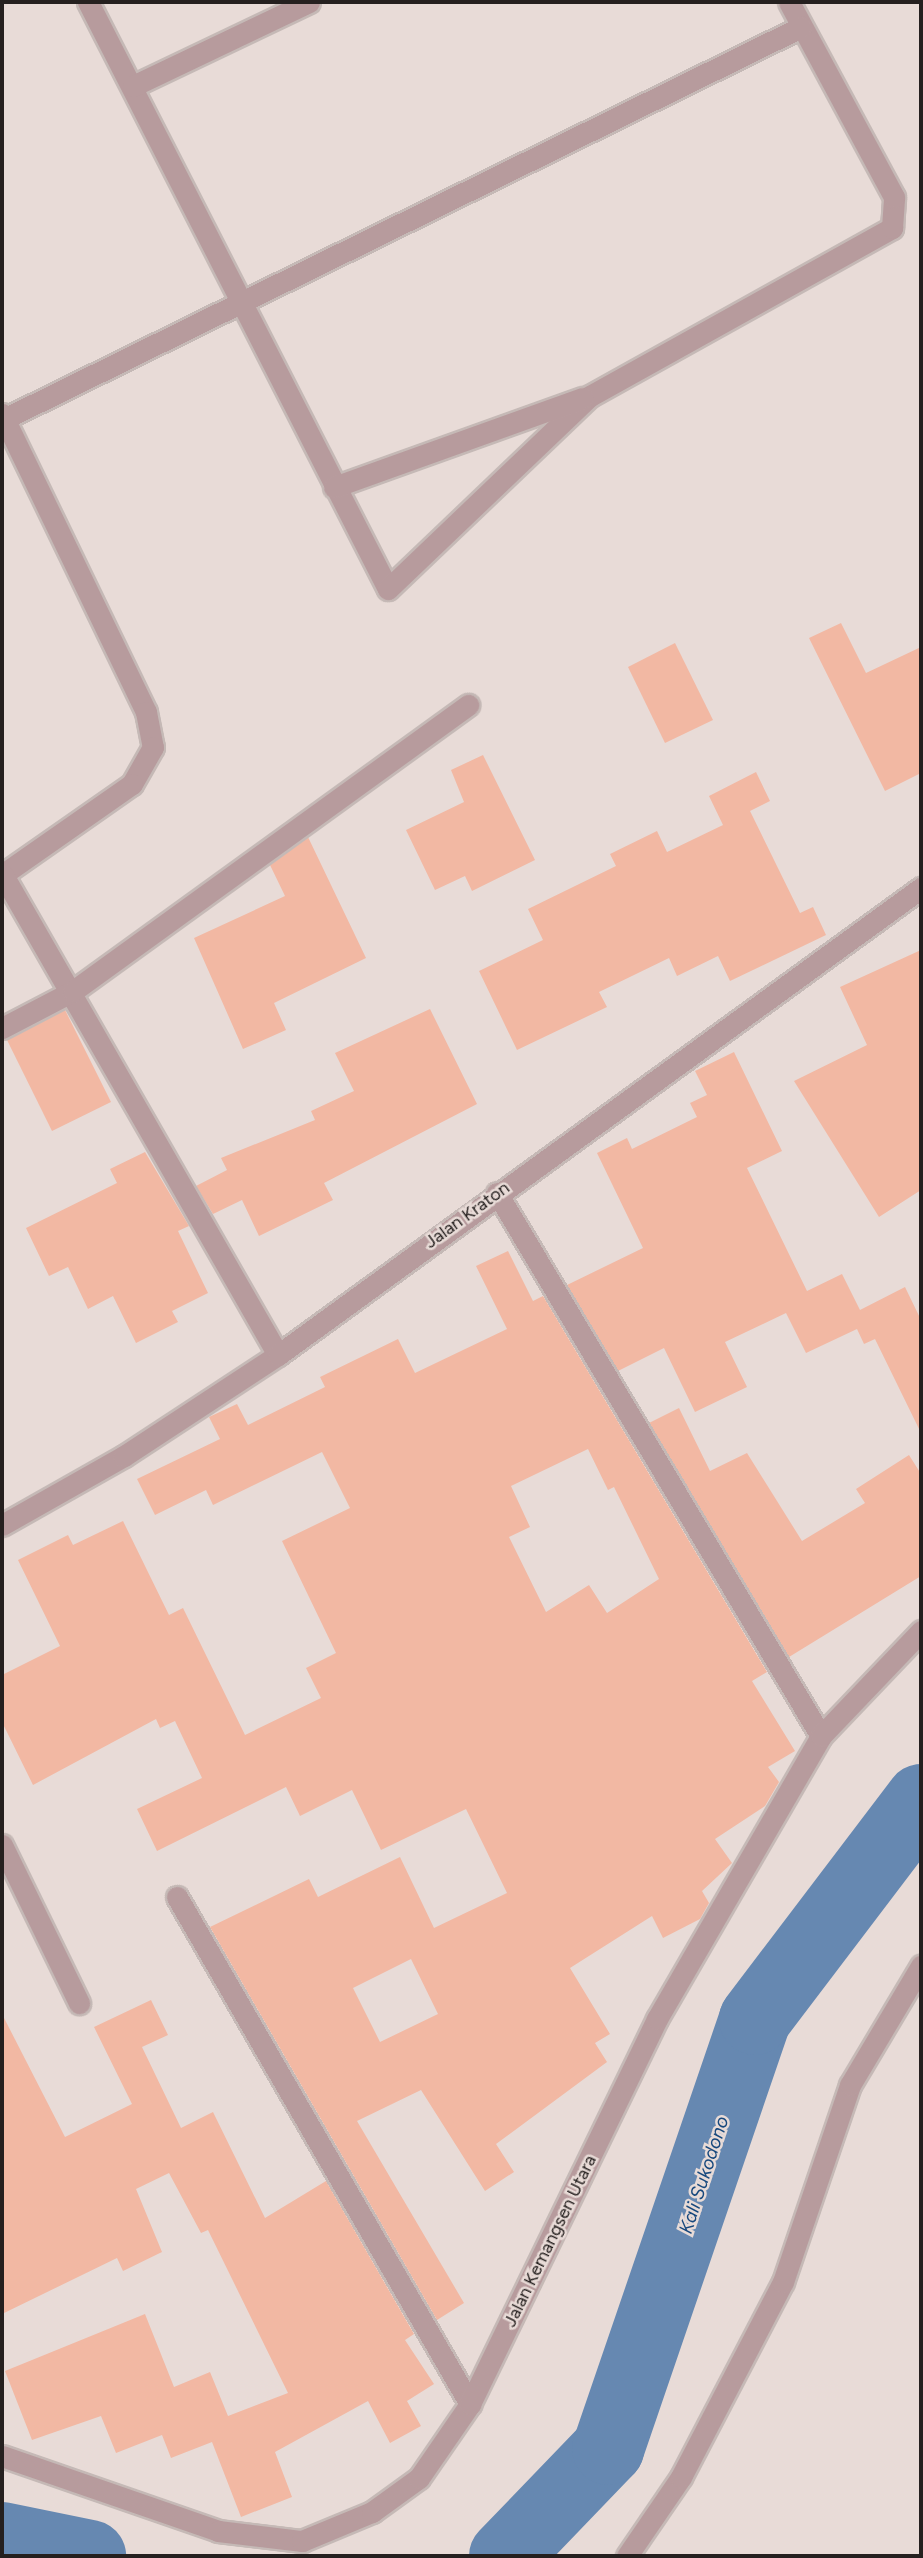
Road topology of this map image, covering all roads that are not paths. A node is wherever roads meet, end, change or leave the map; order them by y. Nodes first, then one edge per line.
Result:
1 (88, 2) edge
2 (309, 2) edge
3 (789, 2) edge
4 (801, 27) junction
5 (133, 86) junction
6 (236, 301) junction
7 (590, 396) junction
8 (3, 416) edge
9 (334, 487) junction
10 (468, 705) dead end
11 (2, 875) edge
12 (921, 888) edge
13 (73, 991) junction
14 (2, 1028) edge
15 (497, 1193) junction
16 (278, 1355) junction
17 (2, 1525) edge
18 (921, 1631) edge
19 (821, 1736) junction
20 (2, 1844) edge
21 (177, 1897) dead end
22 (921, 1966) edge
23 (79, 2003) dead end
24 (470, 2404) junction
25 (2, 2456) edge
26 (305, 2549) edge
27 (627, 2556) edge

1 - 5 street
2 - 5 street
3 - 4 street
4 - 6 street
4 - 7 street
5 - 6 street
6 - 8 street
6 - 9 street
7 - 9 street
7 - 9 street
8 - 11 street
10 - 13 street
11 - 13 street
12 - 15 street, Jalan Kraton
13 - 14 street
13 - 16 street
15 - 16 street, Jalan Kraton
15 - 19 street
16 - 17 street, Jalan Kraton
18 - 19 street, Jalan Kemangsen Utara
19 - 24 street, Jalan Kemangsen Utara
20 - 23 street
21 - 24 street
22 - 27 street
24 - 26 street, Jalan Kemangsen Utara
25 - 26 street, Jalan Kemangsen Utara

